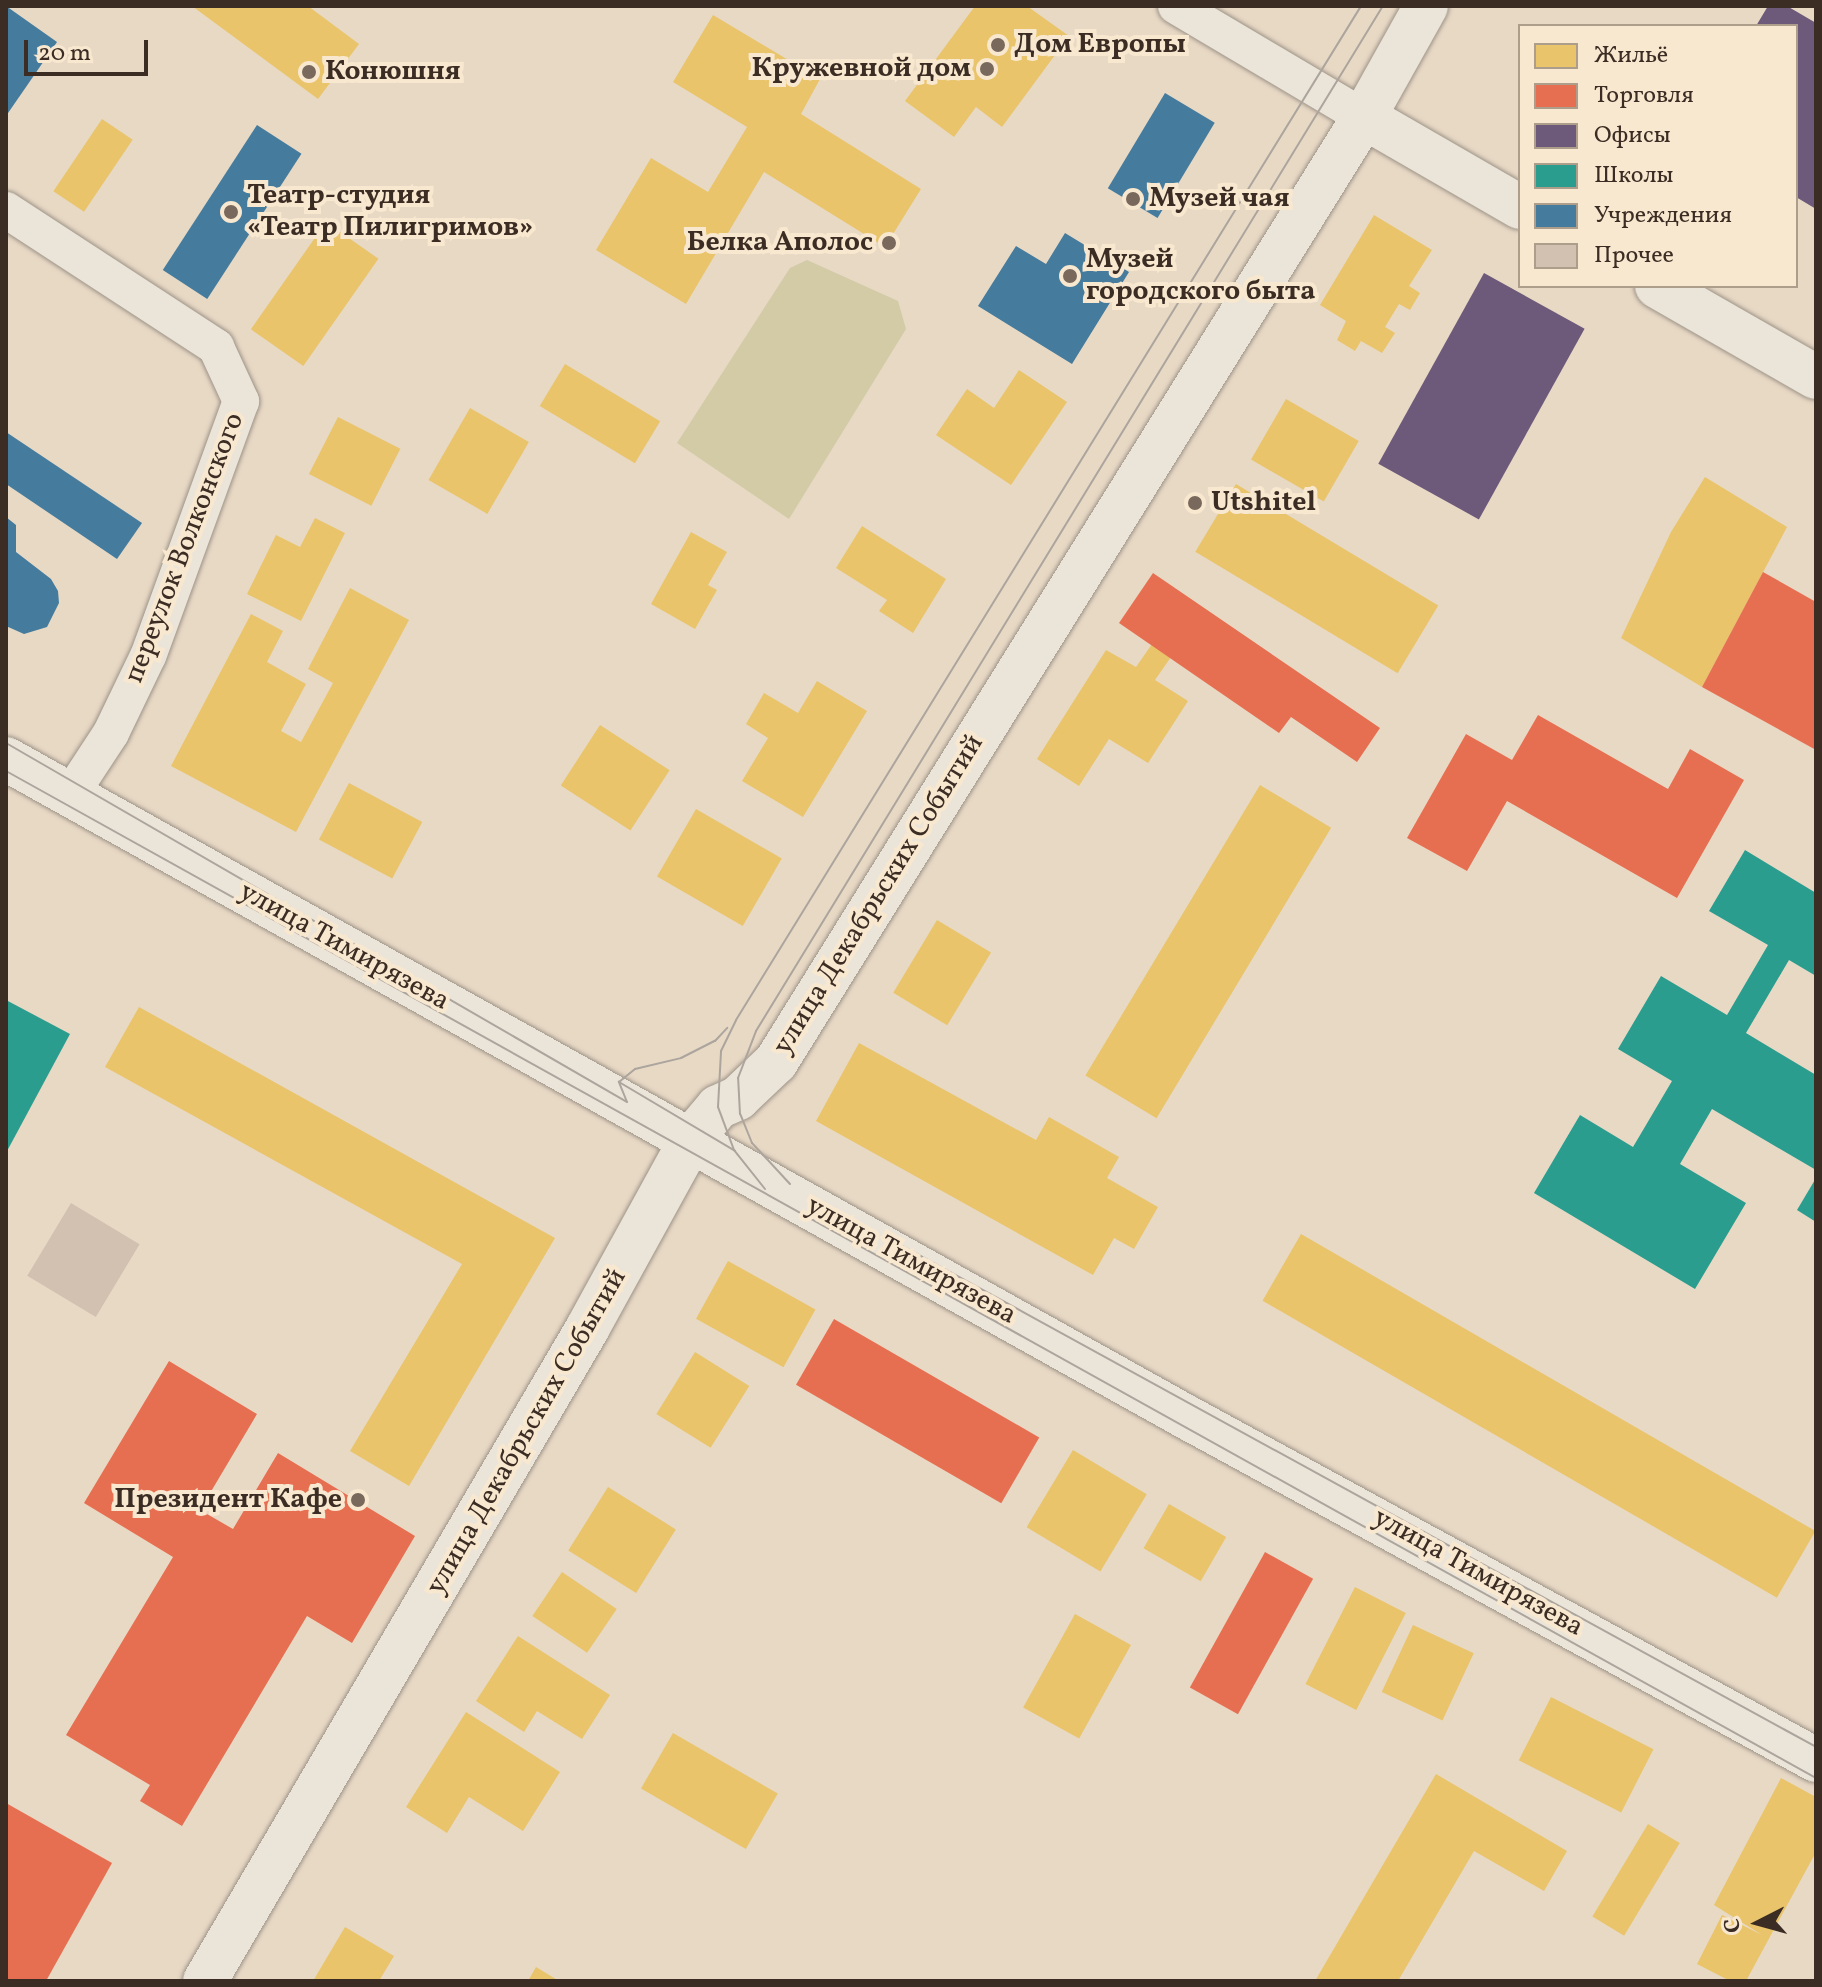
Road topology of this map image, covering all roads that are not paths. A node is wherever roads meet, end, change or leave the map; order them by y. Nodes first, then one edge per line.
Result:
1 (1176, 6) edge
2 (1426, 6) edge
3 (1364, 117) junction
4 (1518, 206) edge
5 (6, 210) edge
6 (1660, 288) edge
7 (1816, 377) edge
8 (6, 759) edge
9 (69, 797) junction
10 (692, 1138) junction
11 (1816, 1760) edge
12 (205, 1981) edge

1 - 3 street
2 - 3 street, улица Декабрьских Событий
3 - 4 street
3 - 10 street, улица Декабрьских Событий
5 - 9 street, переулок Волконского
6 - 7 street
8 - 9 street, улица Тимирязева
9 - 10 street, улица Тимирязева
10 - 11 street, улица Тимирязева
10 - 12 street, улица Декабрьских Событий

